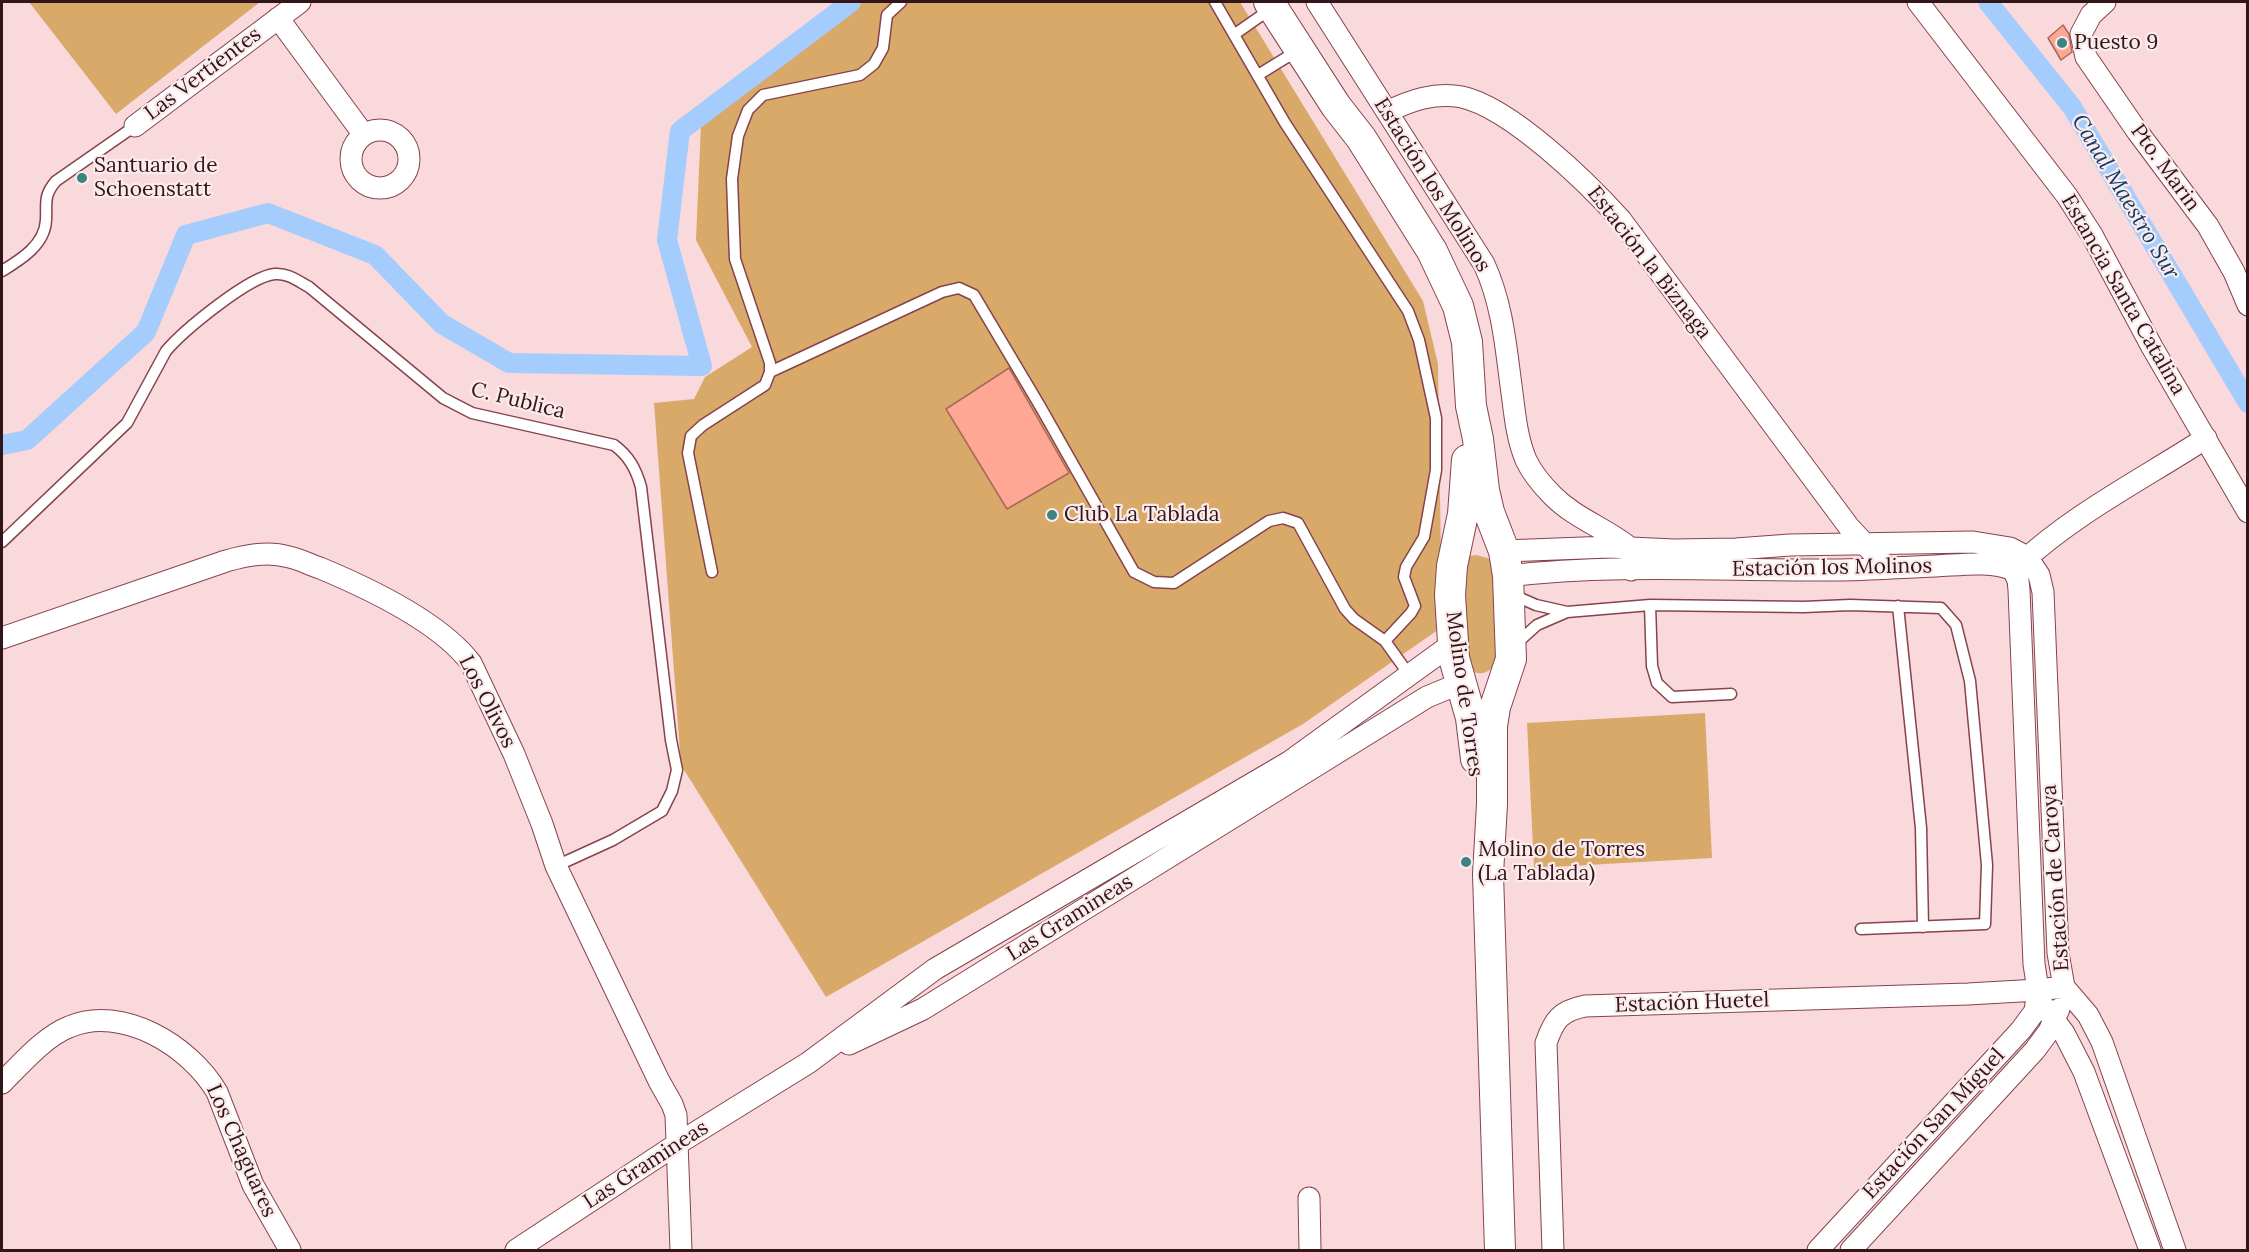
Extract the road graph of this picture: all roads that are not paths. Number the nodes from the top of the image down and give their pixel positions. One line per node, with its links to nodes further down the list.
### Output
1 (300, 2): 8 (street, Las Vertientes)
2 (901, 2): 18 (lane)
3 (1215, 2): 9 (lane)
4 (1317, 2): 12 (street, Estación los Molinos)
5 (1918, 2): 20 (street, Estancia Santa Catalina)
6 (2105, 2): 17 (street, Pto. Marin)
7 (1274, 4): 9 (lane); 10 (main road, Molino de Torres); 15 (main road, Molino de Torres)
8 (278, 18): 13 (street, Las Vertientes); 14 (street)
9 (1235, 34): 11 (lane)
10 (1300, 50): 11 (lane); 15 (main road, Molino de Torres)
11 (1258, 75): 36 (lane)
12 (1387, 112): 22 (street, Estación la Biznaga); 24 (street, Estación los Molinos)
13 (135, 126): 16 (lane)
14 (363, 135)
15 (1361, 138): 19 (main road, Molino de Torres)
16 (2, 271)
17 (2247, 305)
18 (770, 372): 30 (lane); 36 (lane)
19 (1471, 406): 26 (main road, Molino de Torres); 31 (main road, Molino de Torres)
20 (2206, 438): 21 (street, Estancia Santa Catalina); 25 (street)
21 (2247, 512)
22 (1852, 538): 24 (street, Estación los Molinos); 25 (street, Estación los Molinos); 27 (street, Estación la Biznaga); 29 (street)
23 (2, 542): 43 (lane, C. Publica)
24 (1629, 547): 28 (street); 31 (street, Estación los Molinos)
25 (2020, 563): 27 (street, Estación los Molinos); 47 (street, Estación de Caroya); 48 (street, Estación de Caroya)
26 (1452, 566): 31 (main road); 37 (main road, Molino de Torres)
27 (1887, 568): 29 (street, Estación los Molinos)
28 (1631, 570): 29 (street, Estación los Molinos); 31 (street, Estación los Molinos)
29 (1837, 570)
30 (712, 572)
31 (1507, 573): 34 (lane); 38 (main road, Molino de Torres)
32 (1650, 605): 33 (lane); 34 (lane); 41 (lane)
33 (1898, 606): 45 (lane); 45 (lane)
34 (1567, 612): 38 (lane)
35 (2, 638): 43 (street, Los Olivos)
36 (1385, 641): 39 (lane)
37 (1452, 644): 39 (street); 40 (main road, Molino de Torres)
38 (1510, 658): 40 (main road); 44 (main road, Molino de Torres)
39 (1410, 676): 42 (street)
40 (1461, 686): 42 (street); 44 (main road, Molino de Torres)
41 (1731, 694)
42 (1350, 732): 53 (street, Las Gramineas)
43 (556, 866): 53 (street, Los Olivos)
44 (1488, 874): 59 (main road, Molino de Torres)
45 (1923, 927): 46 (lane)
46 (1861, 929)
47 (2064, 987): 48 (street, Estación Huetel); 49 (street, Estación San Miguel); 64 (street, Estación de Caroya)
48 (2038, 990): 49 (street, Estación de Caroya); 60 (street, Estación Huetel); 61 (street, Estación San Miguel)
49 (2055, 1021): 50 (street, Estación de Caroya); 51 (street, Estación San Miguel)
50 (2077, 1058): 51 (street, Estación San Miguel); 63 (street, Estación de Caroya)
51 (2027, 1059): 62 (street, Estación San Miguel)
52 (2, 1083): 55 (street, Los Chaguares)
53 (677, 1144): 56 (street, Las Gramineas); 57 (street, Los Olivos)
54 (1309, 1198): 58 (street)
55 (290, 1251)
56 (516, 1251)
57 (681, 1251)
58 (1310, 1251)
59 (1500, 1251)
60 (1553, 1251)
61 (1818, 1251)
62 (1851, 1251)
63 (2150, 1251)
64 (2175, 1251)

